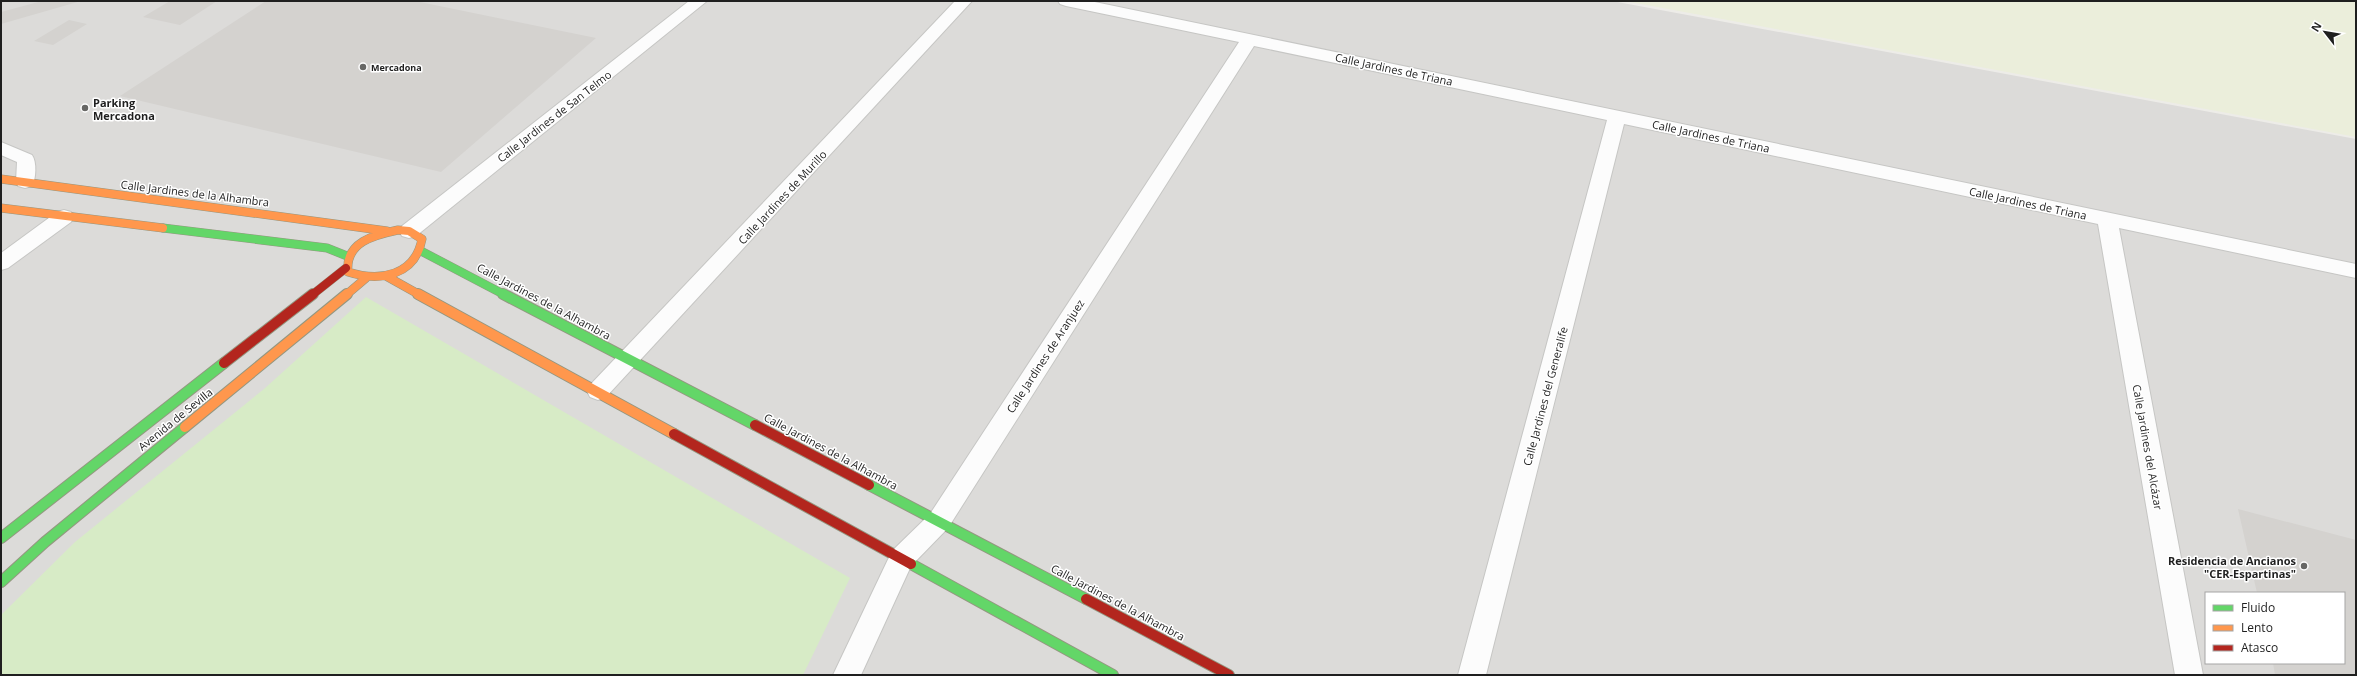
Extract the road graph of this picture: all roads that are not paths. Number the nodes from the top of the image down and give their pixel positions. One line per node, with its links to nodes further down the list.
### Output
1 (699, 1): 13 (street, Calle Jardines de San Telmo)
2 (964, 1): 21 (street, Calle Jardines de Murillo)
3 (1066, 1): 4 (street, Calle Jardines de Triana)
4 (1250, 39): 5 (street, Calle Jardines de Triana); 23 (street, Calle Jardines de Aranjuez)
5 (1617, 116): 11 (street, Calle Jardines de Triana); 30 (street, Calle Jardines del Generalife)
6 (1, 148): 8 (lane)
7 (1, 179): 8 (street, Calle Jardines de la Alhambra)
8 (25, 182): 12 (street, Calle Jardines de la Alhambra)
9 (1, 208): 10 (street)
10 (64, 216): 15 (street); 16 (street)
11 (2107, 220): 18 (street, Calle Jardines de Triana); 31 (street, Calle Jardines del Alcázar)
12 (386, 231): 13 (street); 15 (street)
13 (409, 231): 14 (street)
14 (421, 251): 19 (street); 21 (street, Calle Jardines de la Alhambra)
15 (347, 256): 17 (street)
16 (1, 263)
17 (346, 268): 20 (street); 24 (street, Avenida de Sevilla)
18 (2356, 271)
19 (386, 276): 20 (street); 22 (street)
20 (366, 278): 26 (street, Avenida de Sevilla)
21 (630, 359): 22 (street, Calle Jardines de Murillo); 23 (street, Calle Jardines de la Alhambra)
22 (598, 391): 25 (street)
23 (939, 521): 25 (street, Calle Jardines de Aranjuez); 29 (street, Calle Jardines de la Alhambra)
24 (1, 538)
25 (901, 559): 27 (street, Calle Jardines de Aranjuez); 28 (street)
26 (1, 582)
27 (847, 675)
28 (1113, 675)
29 (1229, 675)
30 (1472, 675)
31 (2189, 675)

